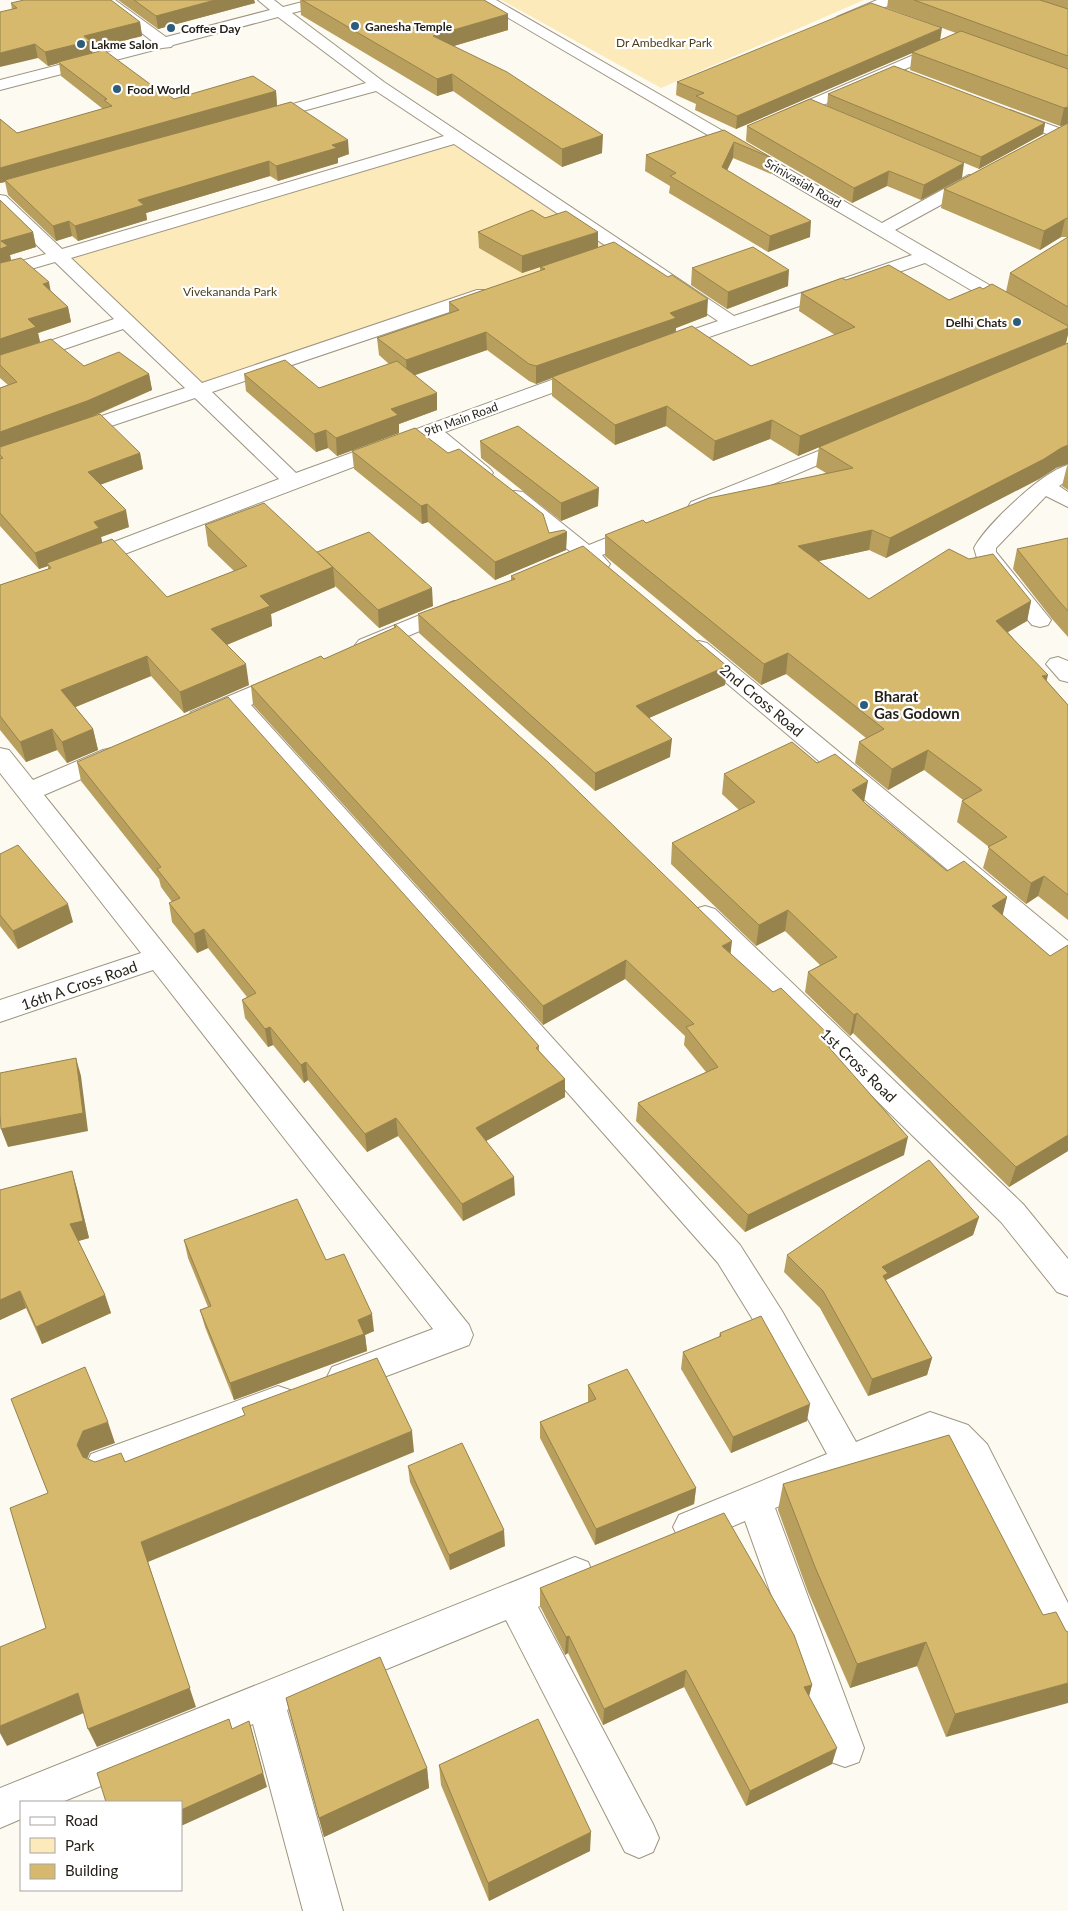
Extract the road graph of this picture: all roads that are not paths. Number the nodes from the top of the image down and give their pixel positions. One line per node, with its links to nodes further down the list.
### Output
1 (106, 0): 9 (street)
2 (265, 0): 6 (street)
3 (327, 0): 6 (street)
4 (485, 0): 15 (street, Srinivasiah Road)
5 (889, 8): 7 (street)
6 (282, 12): 9 (street); 13 (street)
7 (826, 26)
8 (941, 34): 10 (street)
9 (166, 44): 12 (street)
10 (892, 70): 11 (street); 16 (street)
11 (910, 77)
12 (0, 85)
13 (378, 85): 19 (street); 23 (street)
14 (668, 89): 15 (street)
15 (650, 96): 24 (street, Srinivasiah Road)
16 (809, 106): 18 (street); 20 (street)
17 (998, 110): 22 (street)
18 (827, 113)
19 (253, 120)
20 (764, 125)
21 (747, 132): 24 (street)
22 (1064, 132): 25 (street)
23 (456, 138): 29 (street); 31 (street)
24 (729, 140): 28 (street, Srinivasiah Road)
25 (1044, 143)
26 (961, 169): 28 (street)
27 (3, 192): 31 (street)
28 (882, 230): 32 (street, Srinivasiah Road)
29 (621, 249): 30 (street); 38 (street)
30 (602, 255)
31 (58, 256): 33 (street); 37 (street)
32 (927, 256): 36 (street, Srinivasiah Road); 38 (street)
33 (0, 273)
34 (1004, 282): 36 (street)
35 (499, 289): 43 (street)
36 (988, 291): 39 (street, Srinivasiah Road)
37 (127, 322): 41 (street); 43 (street)
38 (730, 322): 40 (street)
39 (1065, 350)
40 (648, 352)
41 (0, 365)
42 (602, 368): 44 (street, 9th Main Road)
43 (197, 389): 46 (street); 48 (street)
44 (429, 430): 48 (street, 9th Main Road); 51 (street)
45 (868, 436): 51 (street)
46 (0, 457)
47 (1068, 470): 49 (street)
48 (293, 481): 52 (street, 9th Main Road)
49 (1044, 486): 50 (street); 56 (street)
50 (1068, 501)
51 (587, 554): 53 (street); 54 (street)
52 (64, 569)
53 (534, 576)
54 (618, 579)
55 (472, 601): 57 (street)
56 (1040, 620)
57 (400, 630): 59 (street); 60 (street)
58 (679, 631): 68 (street, 2nd Cross Road)
59 (422, 650)
60 (348, 653)
61 (305, 672): 62 (street)
62 (235, 702): 63 (street); 72 (street)
63 (181, 726)
64 (127, 749): 66 (street)
65 (0, 757): 66 (street)
66 (28, 792): 69 (street)
67 (686, 896): 71 (street, 1st Cross Road)
68 (1068, 956)
69 (158, 958): 70 (street, 16th A Cross Road); 73 (street)
70 (0, 1011)
71 (1068, 1282)
72 (848, 1460): 74 (street); 78 (street)
73 (103, 1465)
74 (754, 1501): 75 (street); 80 (street)
75 (662, 1539)
76 (607, 1561): 77 (street)
77 (514, 1599): 79 (street); 82 (street)
78 (1068, 1641)
79 (265, 1700): 81 (street); 83 (street)
80 (846, 1748)
81 (0, 1808)
82 (639, 1838)
83 (323, 1911)

